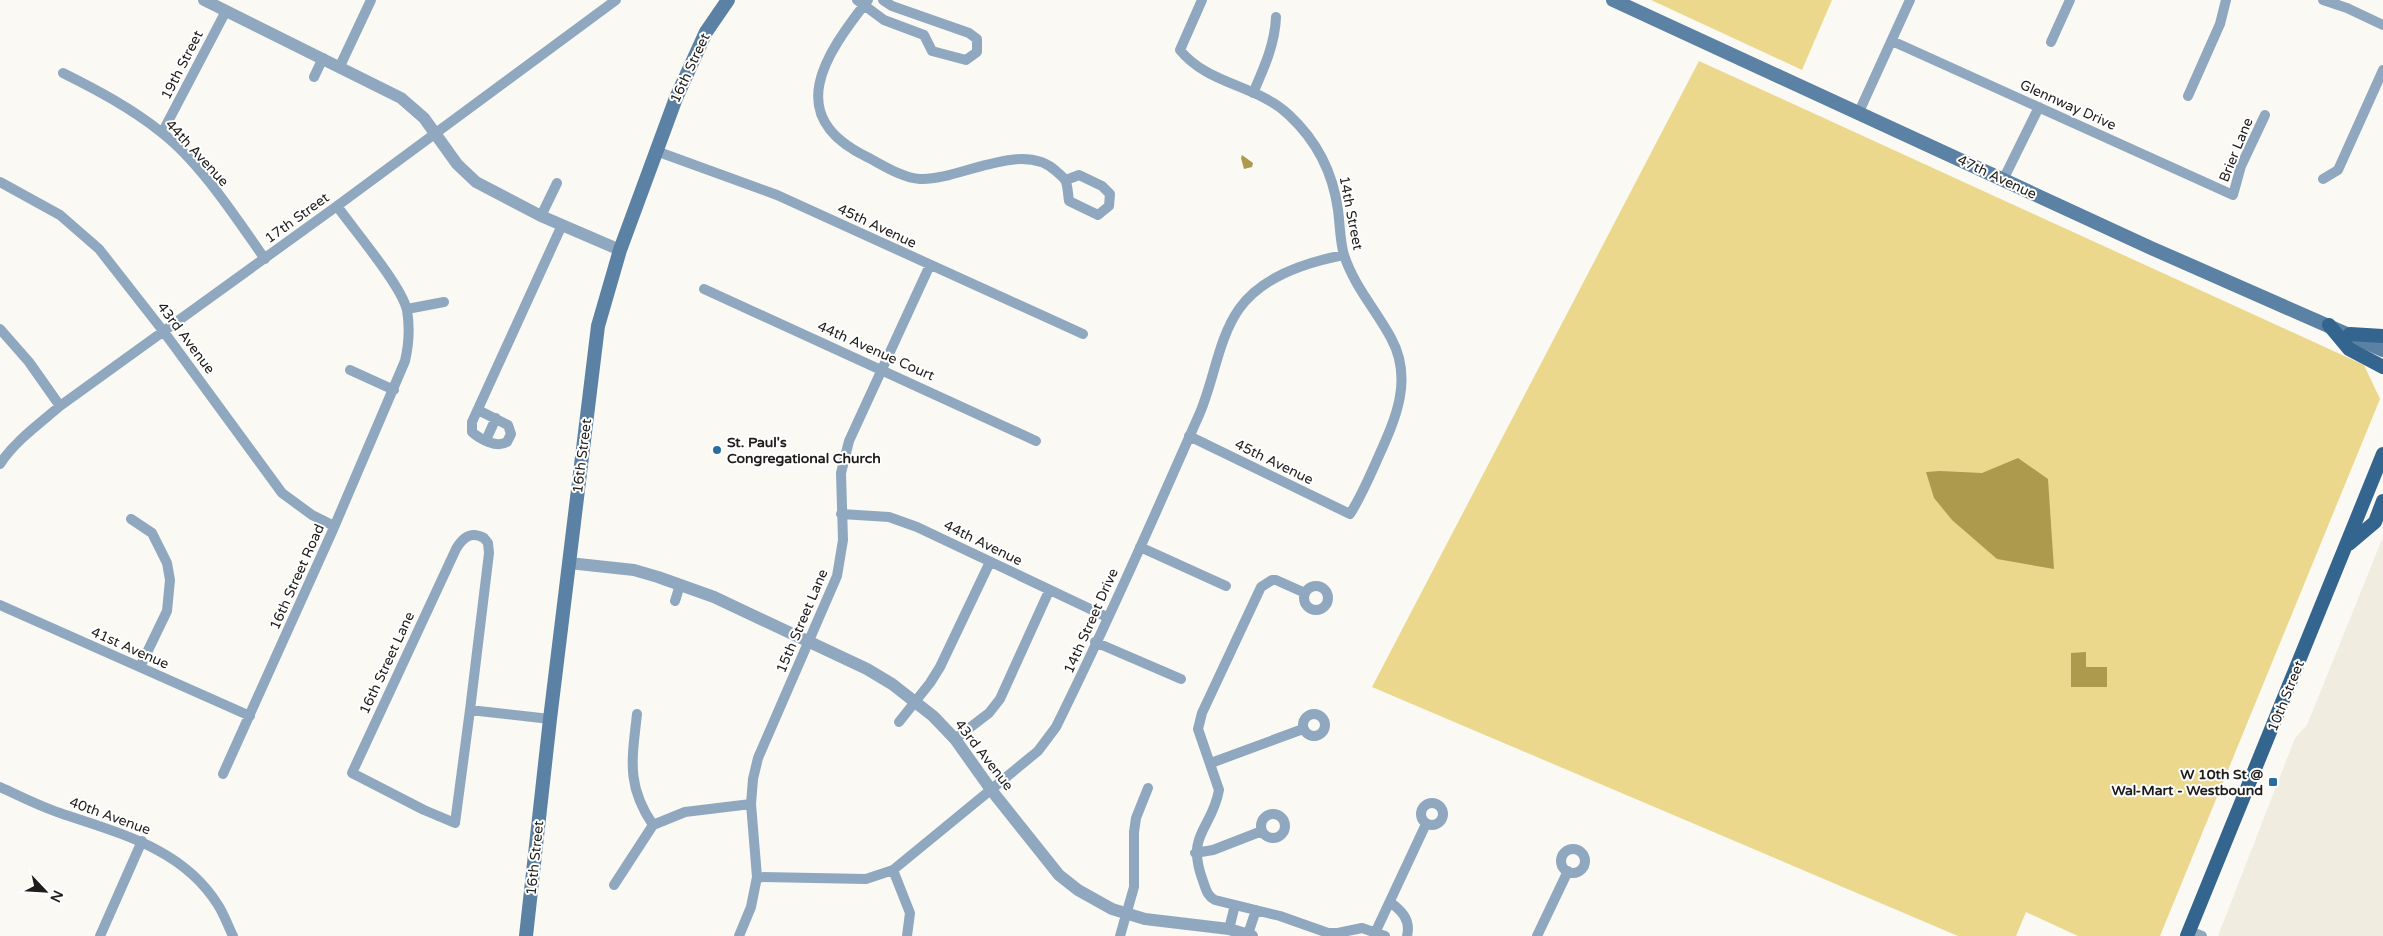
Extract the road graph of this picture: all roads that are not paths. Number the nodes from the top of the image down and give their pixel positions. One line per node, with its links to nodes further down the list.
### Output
1 (204, 0): 13 (street)
2 (371, 0): 21 (street)
3 (616, 0): 31 (street, 17th Street)
4 (728, 0): 32 (main road, 16th Street)
5 (883, 0): 15 (street)
6 (1202, 0): 25 (street, 14th Street)
7 (1613, 0): 28 (main road, 47th Avenue)
8 (1910, 0): 18 (street)
9 (2070, 0): 19 (street)
10 (2226, 0): 26 (street)
11 (2323, 0): 16 (street)
12 (863, 2): 17 (street); 34 (street)
13 (226, 11): 20 (street); 30 (street, 19th Street)
14 (1276, 17): 25 (street)
15 (930, 19): 17 (street); 17 (street)
16 (2383, 25)
17 (924, 35)
18 (1892, 41): 27 (street, Glennway Drive); 28 (street)
19 (2051, 42)
20 (322, 58): 21 (street); 24 (street)
21 (340, 66): 31 (street)
22 (2383, 70): 33 (street)
23 (63, 73): 30 (street, 44th Avenue)
24 (314, 77)
25 (1253, 93): 43 (street, 14th Street)
26 (2188, 96)
27 (2039, 106): 35 (street); 38 (street, Glennway Drive)
28 (1858, 114): 35 (main road, 47th Avenue)
29 (2265, 115): 38 (street, Brier Lane)
30 (162, 133): 44 (street, 44th Avenue)
31 (437, 133): 39 (street, 17th Street); 40 (street)
32 (656, 151): 42 (main road, 16th Street); 45 (street, 45th Avenue)
33 (2323, 179)
34 (1066, 180): 34 (street)
35 (2003, 180): 49 (main road, 47th Avenue)
36 (0, 182): 51 (street, 43rd Avenue)
37 (557, 183): 40 (street)
38 (2232, 195)
39 (338, 206): 44 (street, 17th Street); 48 (street, 16th Street Road)
40 (541, 216): 41 (street)
41 (562, 225): 42 (street); 61 (street)
42 (620, 250): 76 (main road, 16th Street)
43 (1344, 255): 63 (street, 14th Street Drive); 69 (street, 14th Street)
44 (265, 258): 51 (street, 17th Street)
45 (930, 265): 52 (street, 45th Avenue); 58 (street, 15th Street Lane)
46 (704, 289): 58 (street, 44th Avenue Court)
47 (444, 302): 48 (street)
48 (406, 309): 59 (street, 16th Street Road)
49 (2329, 325): 53 (main road, 47th Avenue); 56 (main road)
50 (0, 329): 60 (street)
51 (164, 332): 60 (street, 17th Street); 72 (street, 43rd Avenue)
52 (1083, 334)
53 (2350, 334): 54 (main road); 55 (main road, 47th Avenue)
54 (2383, 336)
55 (2383, 350)
56 (2383, 367)
57 (350, 370): 59 (street)
58 (883, 370): 65 (street, 44th Avenue Court); 70 (street, 15th Street Lane)
59 (394, 390): 72 (street, 16th Street Road)
60 (60, 406): 67 (street, 17th Street)
61 (478, 410): 62 (street); 64 (street)
62 (496, 418): 64 (street); 64 (street)
63 (1190, 436): 69 (street, 45th Avenue); 74 (street, 14th Street Drive)
64 (486, 440)
65 (1036, 441)
66 (2383, 454): 73 (main road, 10th Street)
67 (0, 464)
68 (2383, 501): 73 (main road)
69 (1347, 512)
70 (841, 514): 75 (street, 44th Avenue); 84 (street, 15th Street Lane)
71 (131, 519): 86 (street)
72 (334, 526): 91 (street, 16th Street Road)
73 (2347, 546): 117 (main road, 10th Street)
74 (1140, 547): 78 (street); 83 (street, 14th Street Drive)
75 (990, 562): 79 (street, 44th Avenue); 88 (street)
76 (569, 563): 77 (street, 43rd Avenue); 92 (main road, 16th Street)
77 (680, 585): 81 (street); 84 (street, 43rd Avenue)
78 (1226, 586)
79 (1049, 591): 83 (street, 44th Avenue); 95 (street)
80 (1305, 593): 96 (street)
81 (675, 601)
82 (0, 605): 86 (street, 41st Avenue)
83 (1107, 617): 85 (street, 14th Street Drive)
84 (809, 642): 88 (street, 43rd Avenue); 101 (street, 15th Street Lane)
85 (1095, 642): 87 (street); 100 (street, 14th Street Drive)
86 (140, 667): 91 (street, 41st Avenue)
87 (1181, 679)
88 (916, 700): 93 (street); 95 (street, 43rd Avenue)
89 (470, 710): 89 (street, 16th Street Lane); 92 (street)
90 (637, 714): 103 (street)
91 (250, 716): 97 (street, 16th Street Road)
92 (550, 719): 121 (main road, 16th Street)
93 (899, 722)
94 (1303, 729): 96 (street)
95 (955, 739): 100 (street, 43rd Avenue)
96 (1211, 762): 106 (street)
97 (223, 774)
98 (0, 787): 105 (street, 40th Avenue)
99 (1148, 788): 114 (street)
100 (992, 791): 107 (street, 14th Street Drive); 114 (street, 43rd Avenue)
101 (751, 804): 103 (street); 109 (street, 15th Street Lane)
102 (1426, 824): 111 (street)
103 (653, 825): 110 (street)
104 (1262, 830): 106 (street)
105 (142, 841): 119 (street); 120 (street, 40th Avenue)
106 (1196, 853): 112 (street)
107 (893, 870): 109 (street, 14th Street Drive); 123 (street)
108 (1568, 871): 126 (street)
109 (757, 877): 122 (street, 15th Street Lane)
110 (614, 885)
111 (1390, 902): 116 (street); 125 (street)
112 (1235, 905): 113 (street); 115 (street)
113 (1256, 910): 116 (street); 118 (street)
114 (1127, 914): 115 (street, 43rd Avenue); 124 (street)
115 (1229, 929): 118 (street, 43rd Avenue)
116 (1380, 934)
117 (2193, 934)
118 (1250, 935)
119 (100, 936)
120 (233, 936)
121 (526, 936)
122 (739, 936)
123 (907, 936)
124 (1120, 936)
125 (1407, 936)
126 (1537, 936)

